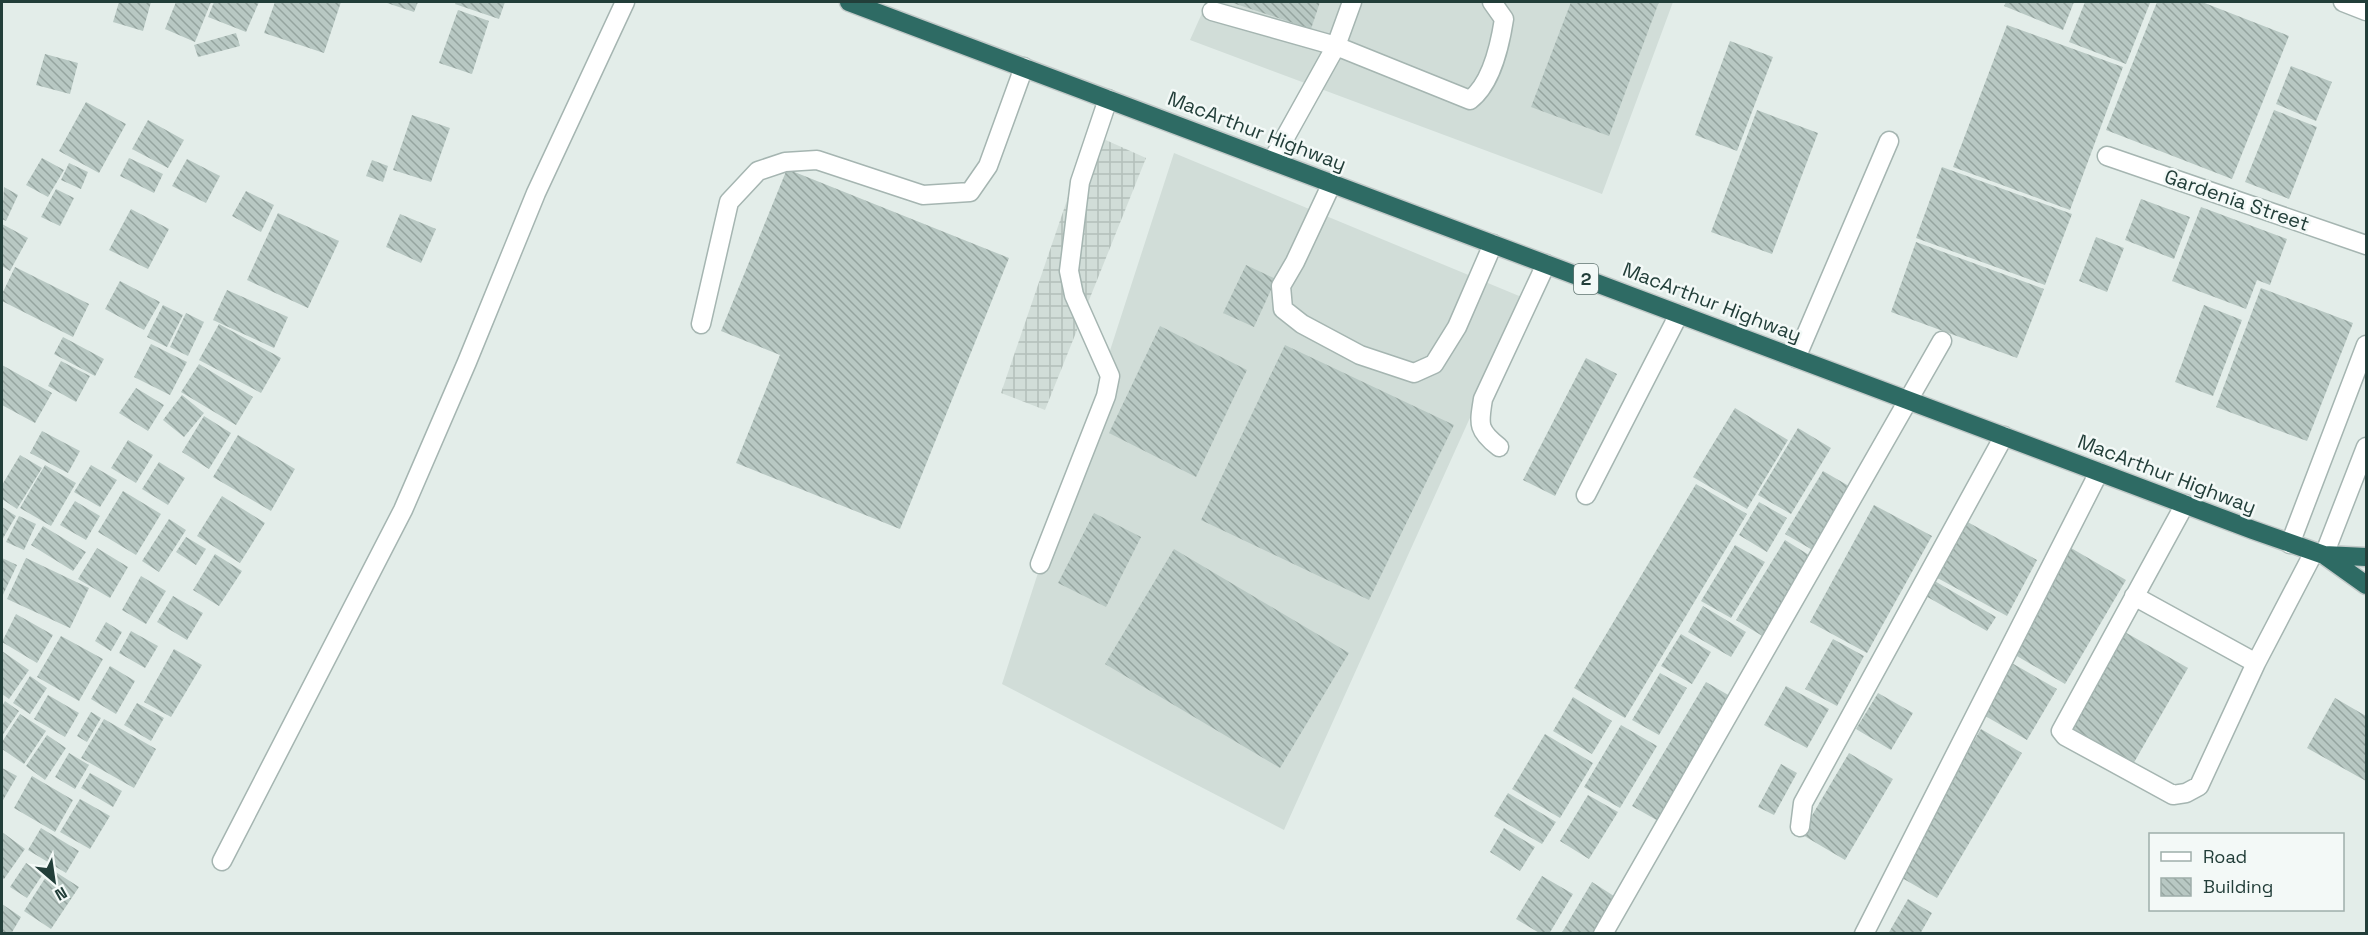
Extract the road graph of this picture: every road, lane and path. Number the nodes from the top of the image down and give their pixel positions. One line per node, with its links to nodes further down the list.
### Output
1 (625, 2): 38 (street)
2 (849, 2): 9 (highway, MacArthur Highway / 2)
3 (1352, 2): 8 (street)
4 (1492, 2): 8 (street)
5 (2343, 2): 7 (street)
6 (1212, 11): 8 (street)
7 (2367, 11)
8 (1336, 46): 13 (street)
9 (1023, 67): 10 (highway, MacArthur Highway / 2); 19 (street)
10 (1108, 99): 13 (highway, MacArthur Highway / 2); 33 (street)
11 (1889, 141): 22 (street)
12 (2107, 156): 16 (street, Gardenia Street)
13 (1272, 161): 14 (highway, MacArthur Highway / 2)
14 (1332, 183): 15 (highway, MacArthur Highway / 2); 15 (street)
15 (1493, 244): 17 (highway, MacArthur Highway / 2)
16 (2367, 244)
17 (1546, 264): 18 (highway, MacArthur Highway / 2); 25 (street)
18 (1679, 314): 22 (highway, MacArthur Highway / 2); 28 (street)
19 (701, 324)
20 (1942, 341): 23 (street)
21 (2367, 345): 30 (street)
22 (1796, 358): 23 (highway, MacArthur Highway / 2)
23 (1909, 401): 24 (highway, MacArthur Highway / 2); 39 (street)
24 (2004, 436): 27 (highway, MacArthur Highway / 2); 37 (street)
25 (1498, 447)
26 (2367, 447): 31 (street)
27 (2099, 472): 29 (highway, MacArthur Highway / 2); 40 (street)
28 (1586, 495)
29 (2185, 504): 30 (highway, MacArthur Highway / 2); 35 (street)
30 (2290, 544): 31 (highway, MacArthur Highway / 2)
31 (2319, 553): 32 (highway, MacArthur Highway / 2); 34 (highway, MacArthur Highway / 2); 36 (street)
32 (2367, 557)
33 (1041, 564)
34 (2367, 585)
35 (2134, 596): 36 (street); 36 (street)
36 (2256, 663)
37 (1800, 827)
38 (222, 861)
39 (1603, 933)
40 (1863, 933)

